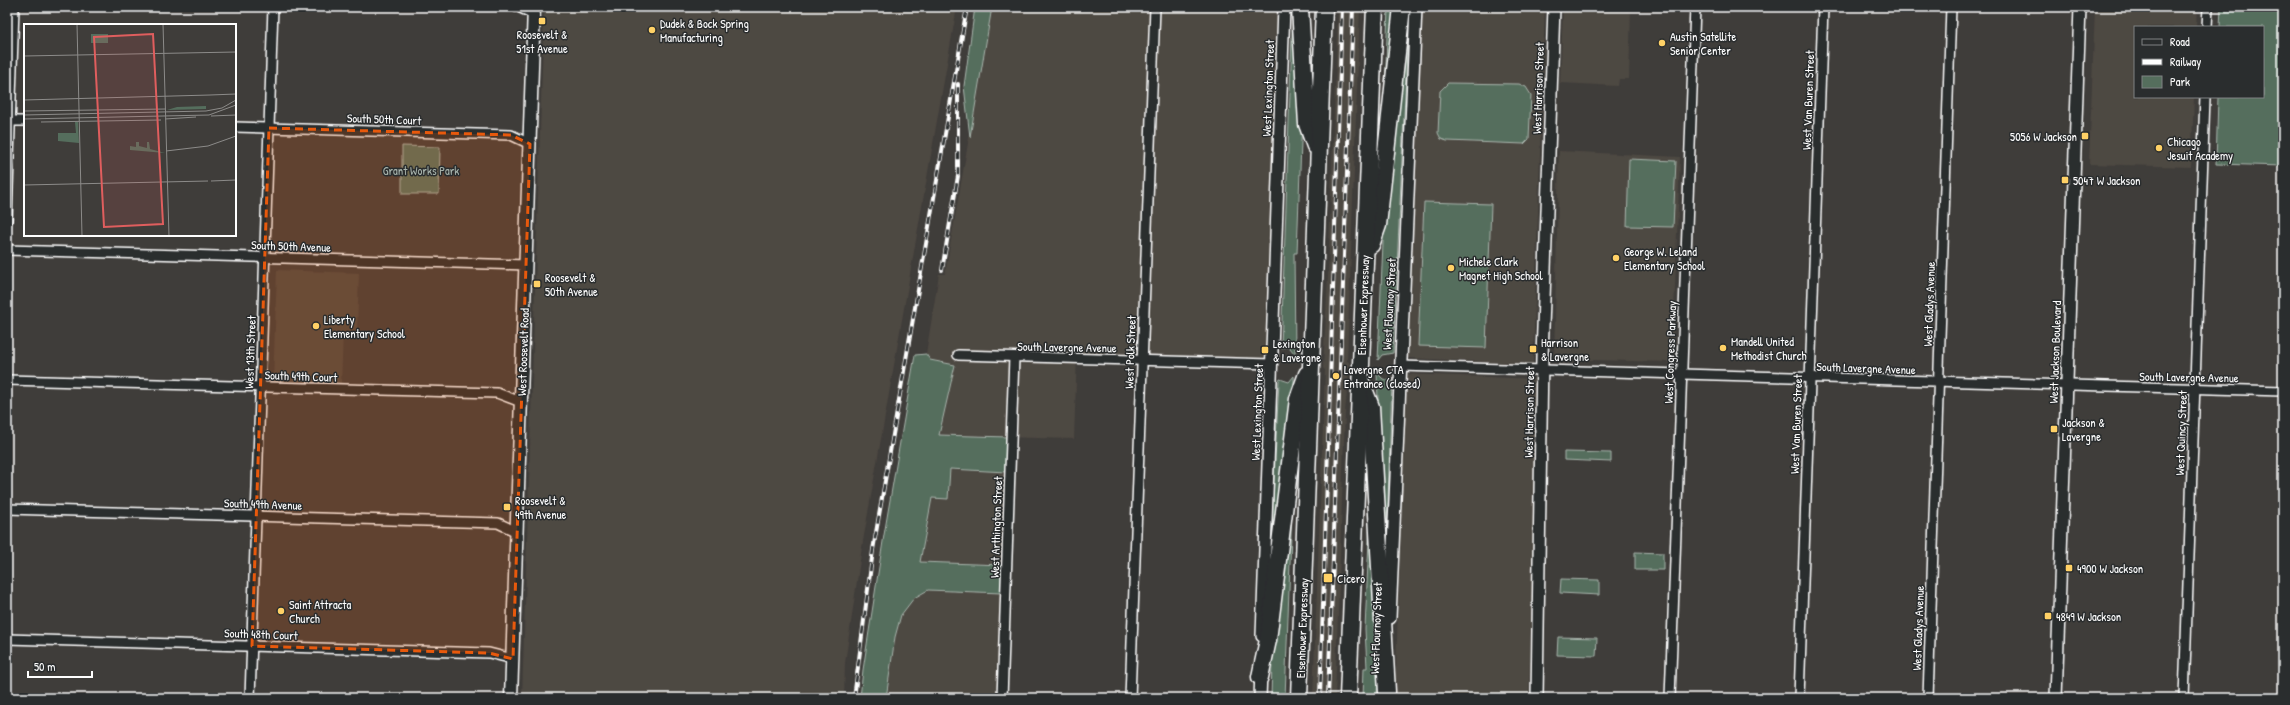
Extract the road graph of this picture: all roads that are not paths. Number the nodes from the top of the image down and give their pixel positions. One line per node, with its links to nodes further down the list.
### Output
1 (14, 7): 20 (street)
2 (273, 7): 23 (street, West 13th Street)
3 (518, 7): 17 (street)
4 (1155, 7): 34 (street, West Polk Street)
5 (1284, 7): 35 (street, West Lexington Street)
6 (1300, 7): 25 (highway)
7 (1324, 7): 25 (highway, Eisenhower Expressway)
8 (1375, 7): 29 (highway, Eisenhower Expressway)
9 (1402, 7): 29 (highway)
10 (1416, 7): 36 (street, West Flournoy Street)
11 (1554, 7): 37 (street, West Harrison Street)
12 (1695, 7): 38 (street, West Congress Parkway)
13 (1823, 7): 40 (street, West Van Buren Street)
14 (1951, 7): 42 (street, West Gladys Avenue)
15 (2080, 7): 43 (street, West Jackson Boulevard)
16 (2208, 7): 18 (street)
17 (534, 10): 24 (main road, West Roosevelt Road)
18 (2207, 26)
19 (2204, 98): 45 (street, West Quincy Street)
20 (9, 121): 21 (street); 26 (street)
21 (24, 121)
22 (236, 127): 23 (street, South 50th Court)
23 (269, 128): 24 (street, South 50th Court); 28 (street, West 13th Street)
24 (530, 144): 30 (main road, West Roosevelt Road)
25 (1318, 156): 33 (highway, Eisenhower Expressway)
26 (7, 220)
27 (7, 250): 28 (street, South 50th Avenue)
28 (265, 258): 30 (street, South 50th Avenue); 44 (street, West 13th Street)
29 (1365, 264): 39 (highway, Eisenhower Expressway)
30 (526, 265): 47 (main road, West Roosevelt Road)
31 (958, 355): 32 (street, South Lavergne Avenue)
32 (1014, 357): 34 (street, South Lavergne Avenue); 58 (street, West Arthington Street)
33 (1312, 359): 54 (highway); 61 (highway, Eisenhower Expressway)
34 (1142, 360): 35 (street, South Lavergne Avenue); 59 (street, West Polk Street)
35 (1272, 364): 54 (street, West Lexington Street)
36 (1400, 366): 37 (street, South Lavergne Avenue); 55 (street, West Flournoy Street)
37 (1543, 371): 38 (street, South Lavergne Avenue); 63 (street, West Harrison Street)
38 (1682, 375): 40 (street, South Lavergne Avenue); 64 (street, West Congress Parkway)
39 (1360, 379): 55 (highway); 62 (highway, Eisenhower Expressway)
40 (1810, 379): 42 (street, South Lavergne Avenue); 65 (street, West Van Buren Street)
41 (7, 380): 44 (street, South 49th Court)
42 (1938, 382): 43 (street, South Lavergne Avenue); 66 (street, West Gladys Avenue)
43 (2066, 386): 45 (street, South Lavergne Avenue); 67 (street, West Jackson Boulevard)
44 (260, 387): 47 (street, South 49th Court); 49 (street, West 13th Street)
45 (2194, 389): 46 (street, South Lavergne Avenue); 68 (street, West Quincy Street)
46 (2283, 391)
47 (521, 402): 50 (main road, West Roosevelt Road)
48 (7, 509): 49 (street, South 49th Avenue)
49 (256, 516): 50 (street, South 49th Avenue); 52 (street, West 13th Street)
50 (517, 532): 53 (main road, West Roosevelt Road)
51 (7, 640): 52 (street, South 48th Court)
52 (252, 646): 53 (street, South 48th Court); 56 (street, West 13th Street)
53 (513, 659): 57 (main road, West Roosevelt Road)
54 (1260, 678): 60 (street, West Lexington Street)
55 (1387, 695)
56 (250, 698)
57 (511, 698)
58 (1002, 698)
59 (1130, 698)
60 (1260, 698)
61 (1299, 698)
62 (1348, 698)
63 (1537, 698)
64 (1670, 698)
65 (1799, 698)
66 (1928, 698)
67 (2056, 698)
68 (2184, 698)

